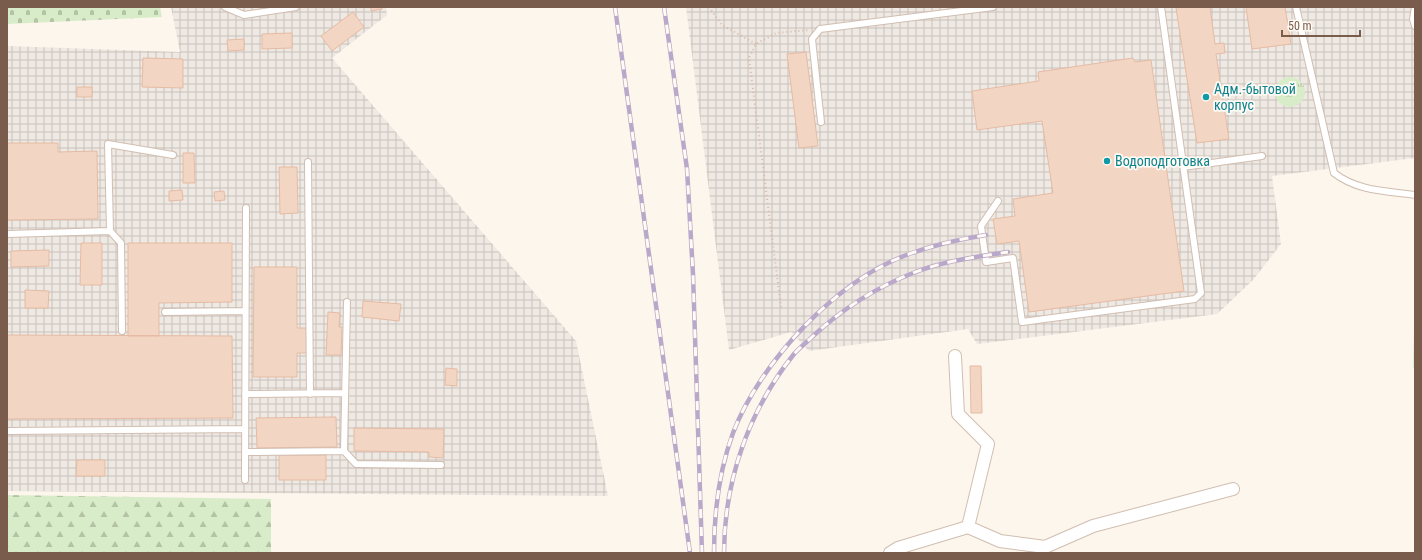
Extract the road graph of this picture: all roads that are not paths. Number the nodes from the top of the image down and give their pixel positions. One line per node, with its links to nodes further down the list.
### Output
1 (225, 7): 2 (lane)
2 (296, 7)
3 (993, 7): 8 (lane)
4 (1161, 7): 12 (lane)
5 (1296, 7): 13 (lane)
6 (1415, 7): 7 (lane)
7 (1415, 26)
8 (821, 122)
9 (173, 155): 16 (lane)
10 (1262, 156): 12 (lane)
11 (308, 162): 24 (lane)
12 (1183, 167): 14 (lane)
13 (1415, 195)
14 (998, 201)
15 (246, 208): 19 (lane)
16 (110, 231): 17 (lane); 21 (lane)
17 (7, 234)
18 (347, 302): 25 (lane)
19 (245, 311): 20 (lane); 23 (lane)
20 (165, 312)
21 (122, 331)
22 (955, 356): 33 (street)
23 (245, 394): 24 (lane); 26 (lane)
24 (310, 394): 25 (lane)
25 (345, 394): 28 (lane)
26 (245, 429): 27 (lane); 29 (lane)
27 (7, 432)
28 (344, 451): 29 (lane); 30 (lane)
29 (245, 452): 31 (lane)
30 (441, 465)
31 (245, 480)
32 (1233, 489): 33 (street)
33 (968, 527): 34 (street)
34 (890, 553)

